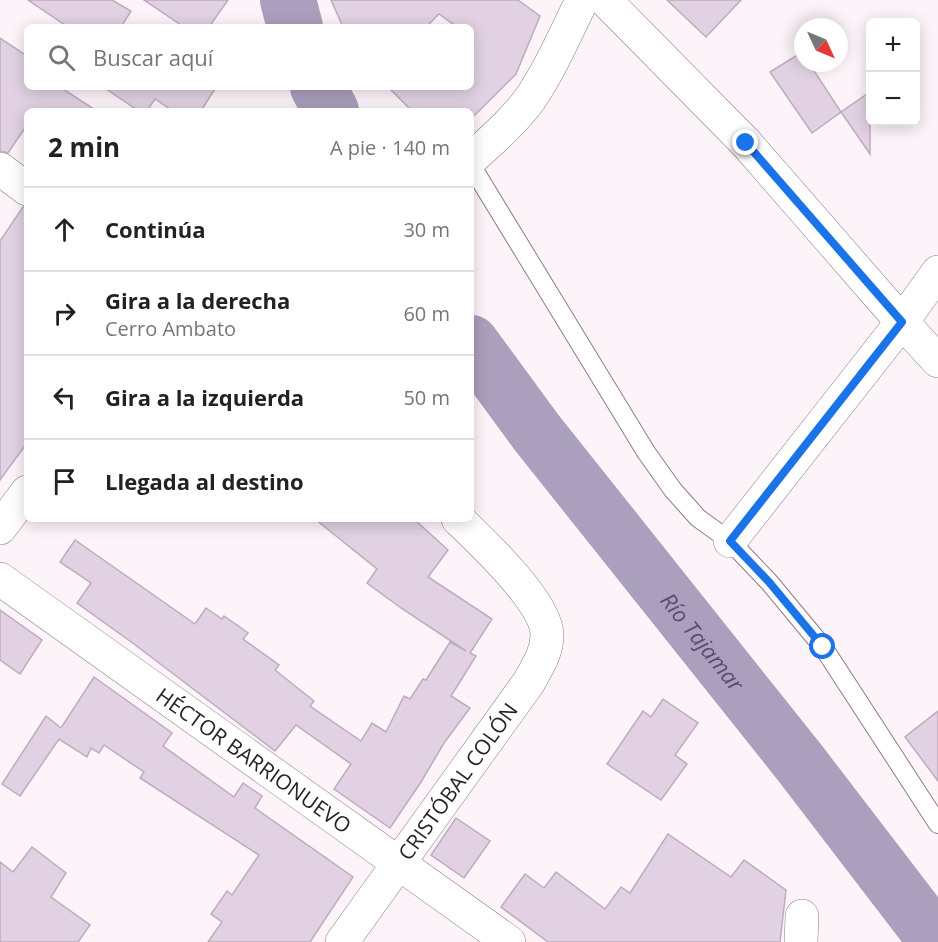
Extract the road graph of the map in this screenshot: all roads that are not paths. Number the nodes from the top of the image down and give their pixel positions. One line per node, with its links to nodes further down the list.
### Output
1 (582, 0): 3 (street)
2 (605, 0): 8 (street)
3 (474, 156)
4 (0, 169): 6 (street)
5 (474, 170): 13 (lane)
6 (24, 187)
7 (938, 272): 8 (street)
8 (902, 322): 9 (street); 13 (street)
9 (938, 361)
10 (24, 496): 12 (street)
11 (461, 522): 16 (street, CRISTÓBAL COLÓN)
12 (0, 528)
13 (730, 541): 15 (lane)
14 (0, 579): 16 (street, HÉCTOR BARRIONUEVO)
15 (938, 824)
16 (398, 864): 17 (street, CRISTÓBAL COLÓN); 18 (street, HÉCTOR BARRIONUEVO)
17 (342, 942)
18 (509, 942)

